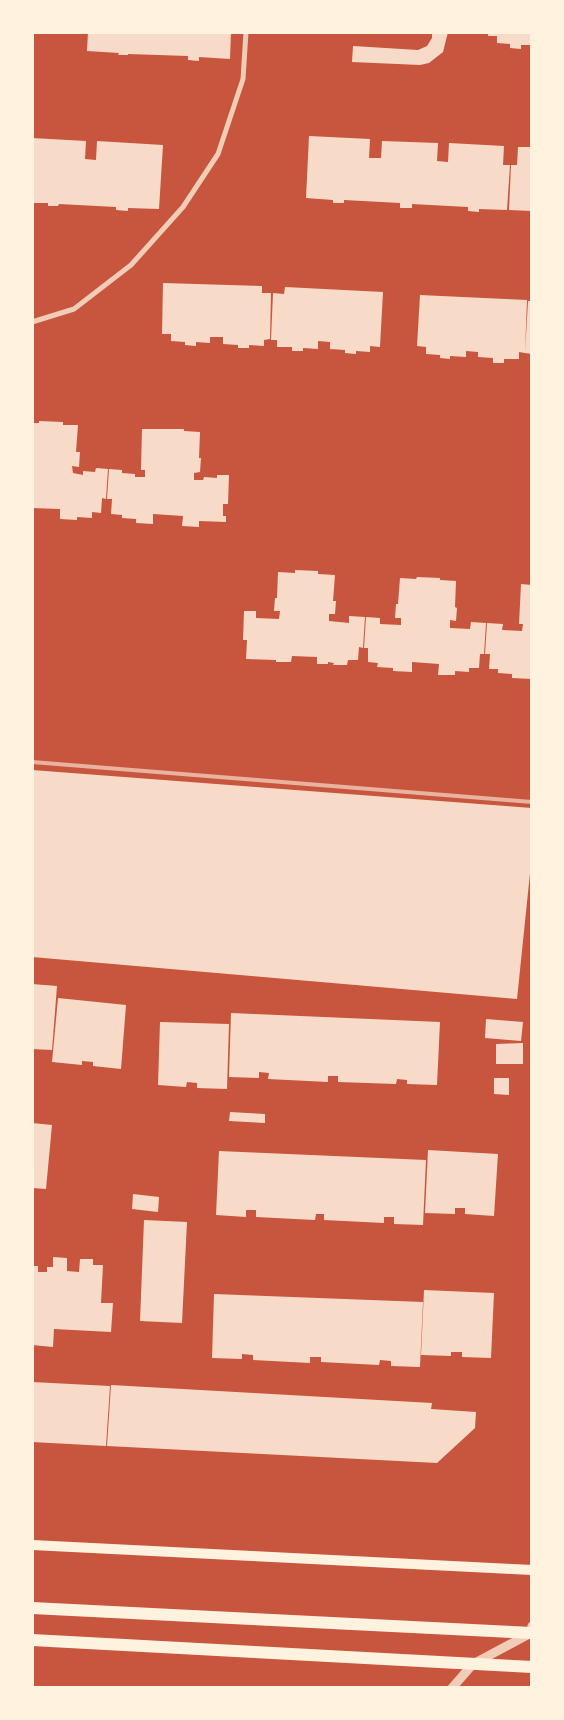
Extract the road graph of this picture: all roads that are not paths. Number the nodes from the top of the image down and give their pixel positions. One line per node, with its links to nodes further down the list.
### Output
1 (246, 32): 2 (street)
2 (32, 322)
3 (32, 1545): 4 (main road)
4 (532, 1570)
5 (32, 1608): 7 (main road)
6 (532, 1626): 7 (street)
7 (531, 1633): 9 (street)
8 (32, 1640): 9 (main road)
9 (473, 1664): 10 (main road); 11 (street)
10 (532, 1667)
11 (452, 1688)

